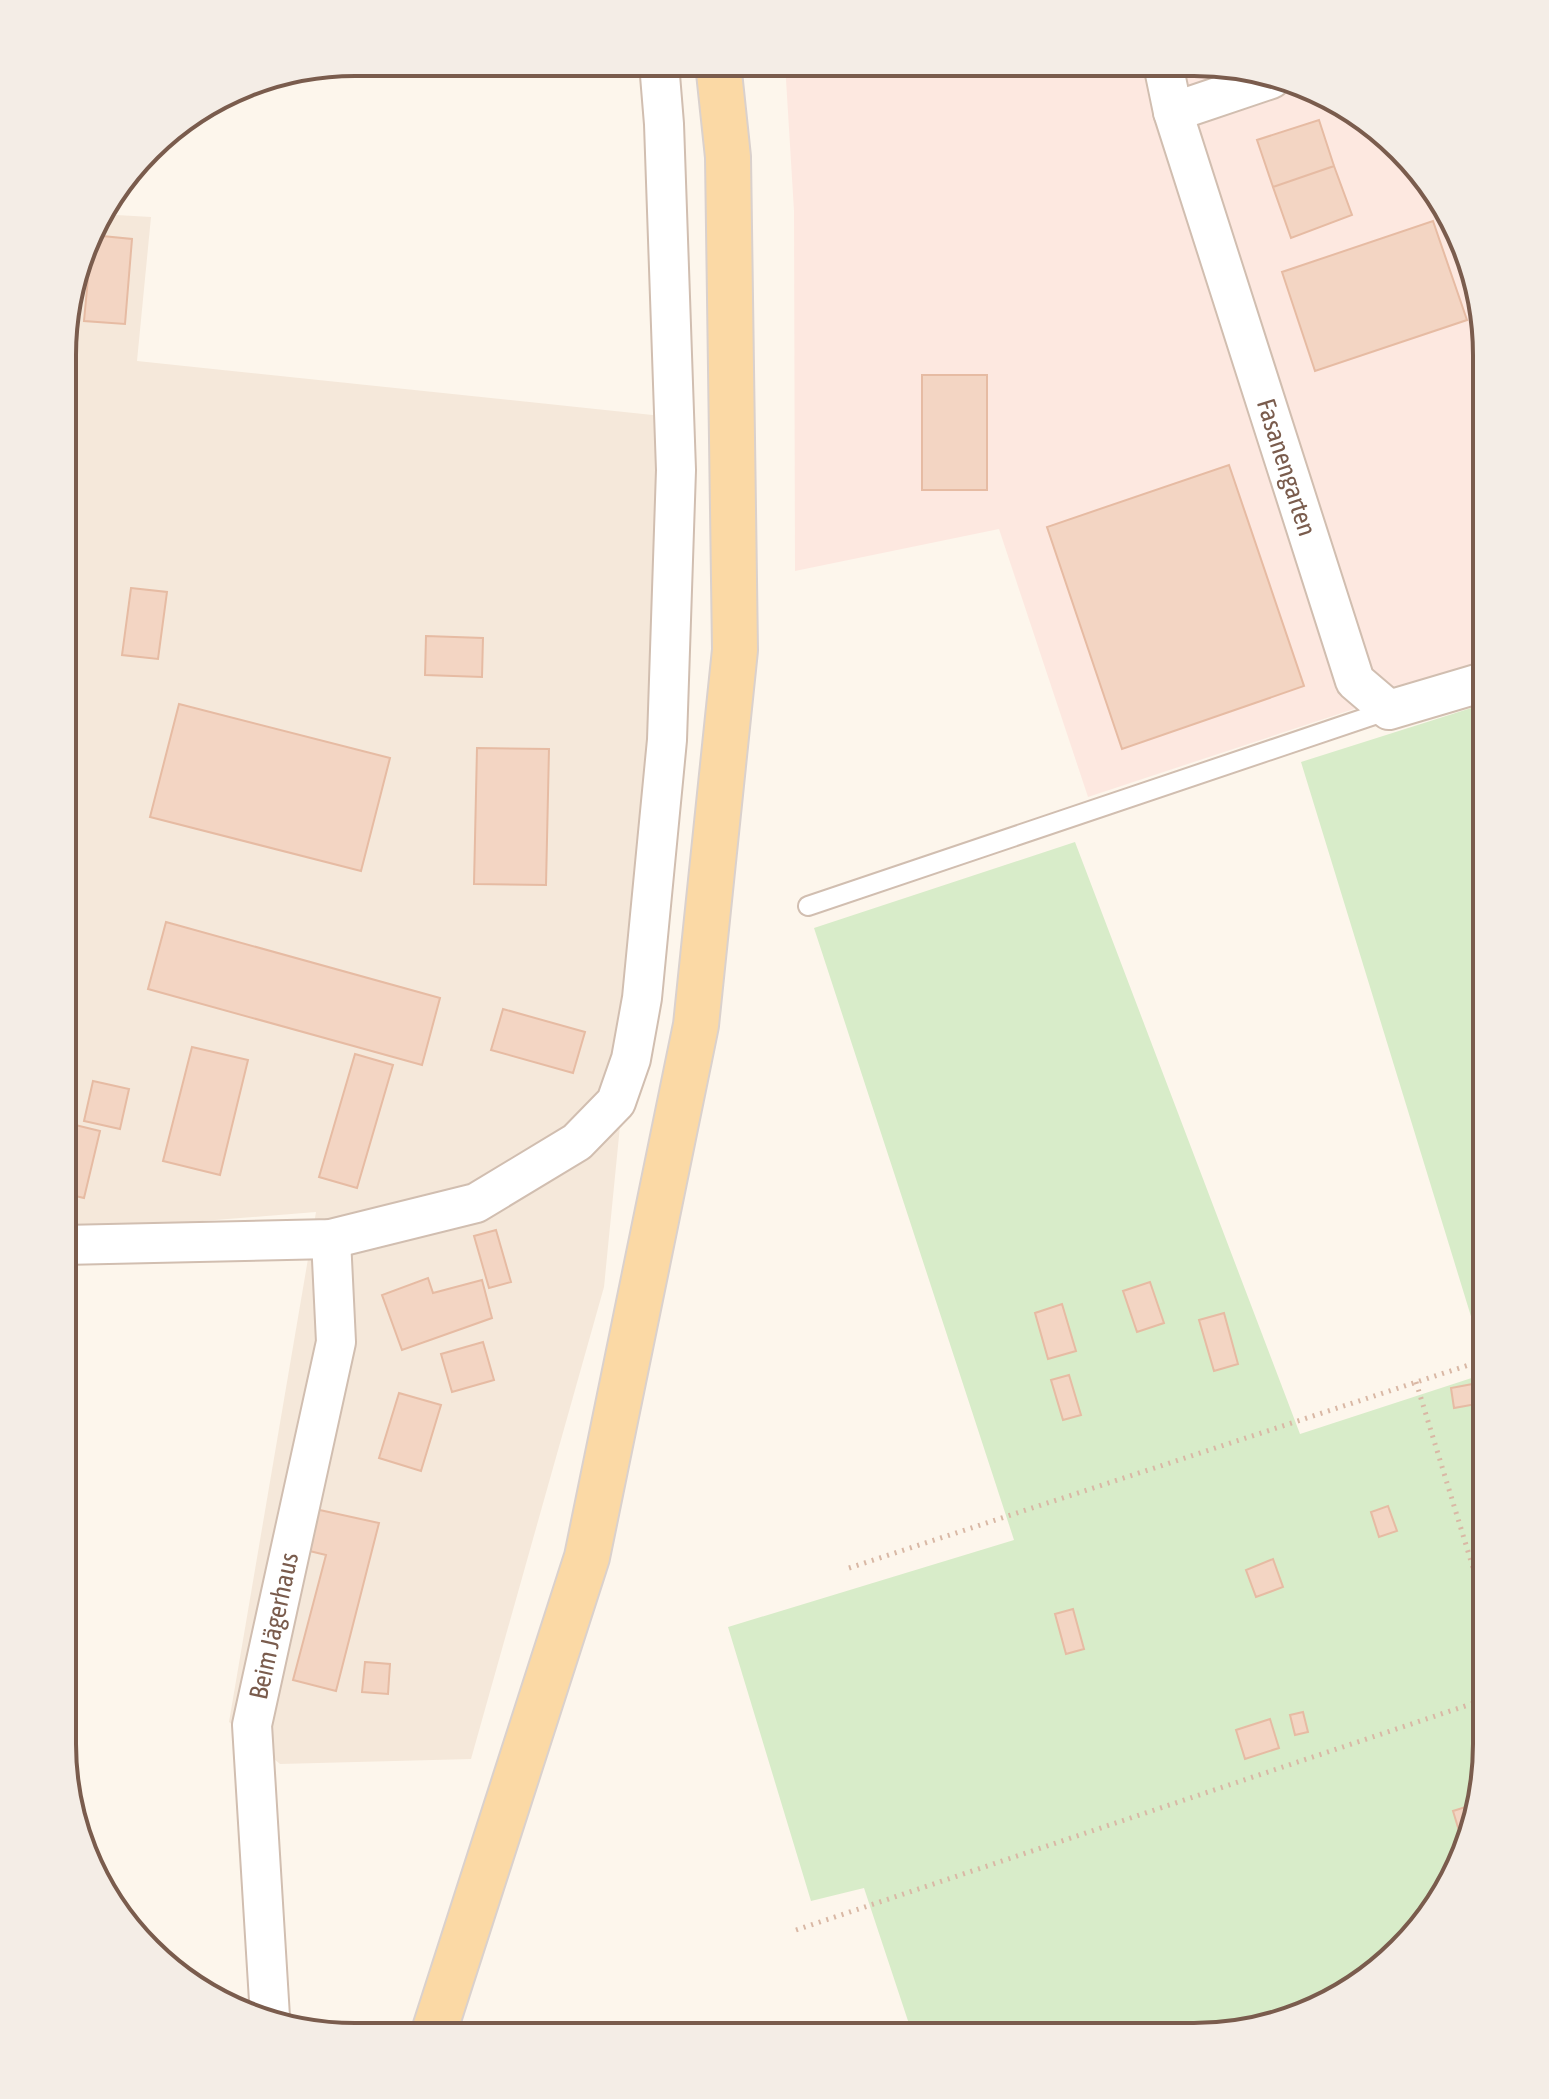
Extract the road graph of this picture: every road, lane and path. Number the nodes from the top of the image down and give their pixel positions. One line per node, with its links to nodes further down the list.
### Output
1 (660, 76): 9 (street)
2 (719, 76): 18 (main road)
3 (1166, 76): 5 (street, Fasanengarten)
4 (1256, 84): 5 (street)
5 (1173, 112): 7 (street, Fasanengarten)
6 (1473, 685): 7 (street)
7 (1389, 710): 8 (lane)
8 (808, 906)
9 (331, 1239): 10 (street); 17 (street, Beim Jägerhaus)
10 (76, 1245)
11 (1472, 1364): 12 (path)
12 (1416, 1382): 13 (path); 14 (path)
13 (1472, 1565)
14 (849, 1568)
15 (1472, 1704): 16 (path)
16 (796, 1930)
17 (270, 2009)
18 (437, 2023)

